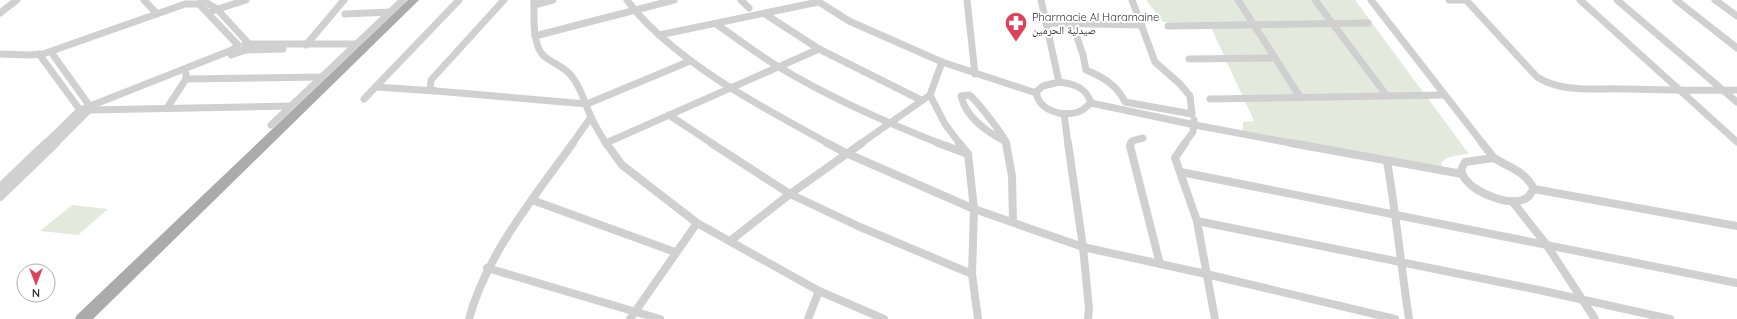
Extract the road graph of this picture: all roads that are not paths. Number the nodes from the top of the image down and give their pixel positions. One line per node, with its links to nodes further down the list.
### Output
1 (17, 0): 34 (street)
2 (144, 0): 35 (street)
3 (246, 0): 30 (street)
4 (344, 0): 50 (street)
5 (403, 0): 33 (street)
6 (414, 0): 135 (main road)
7 (459, 0): 69 (street)
8 (504, 0): 73 (street)
9 (553, 0): 28 (street)
10 (627, 0): 31 (street)
11 (674, 0): 31 (street)
12 (741, 0): 29 (street)
13 (967, 0): 65 (street)
14 (1041, 0): 41 (street)
15 (1132, 0): 44 (street)
16 (1238, 0): 45 (street)
17 (1314, 0): 42 (street)
18 (1371, 0): 77 (street)
19 (1449, 0): 20 (street)
20 (1466, 0): 74 (street)
21 (1580, 0): 74 (street)
22 (1618, 0): 71 (street)
23 (1676, 0): 53 (street)
24 (1715, 0): 38 (street)
25 (187, 1): 26 (street); 35 (street)
26 (199, 1): 30 (street); 32 (street)
27 (817, 1): 37 (street); 63 (street)
28 (534, 2): 48 (street)
29 (749, 8)
30 (217, 9): 32 (street); 52 (street)
31 (634, 10): 47 (street); 48 (street)
32 (207, 12): 51 (street)
33 (390, 12): 36 (street); 49 (street)
34 (0, 13)
35 (155, 13): 56 (street); 56 (street)
36 (345, 14)
37 (765, 14): 40 (street); 57 (street)
38 (1737, 16)
39 (1368, 23): 42 (street)
40 (716, 24): 47 (street); 64 (street)
41 (1046, 24): 43 (street); 68 (street)
42 (1332, 24): 45 (street); 78 (street)
43 (1073, 25): 44 (street); 87 (street)
44 (1142, 25): 92 (street)
45 (1254, 25): 46 (street); 60 (street)
46 (1168, 26)
47 (659, 35): 62 (street)
48 (535, 36): 85 (street)
49 (357, 44): 50 (street); 55 (street)
50 (305, 46): 52 (street); 55 (street)
51 (234, 47): 52 (street); 88 (street)
52 (248, 47): 66 (street)
53 (1737, 48)
54 (0, 49): 56 (street)
55 (351, 49): 67 (street)
56 (50, 50): 59 (street); 88 (street)
57 (819, 50): 64 (street); 82 (street)
58 (0, 54): 59 (street)
59 (39, 54): 90 (street)
60 (1275, 58): 61 (street); 79 (street)
61 (1189, 59)
62 (690, 61): 70 (street); 85 (street)
63 (942, 62): 65 (street); 76 (street)
64 (779, 67): 70 (street); 95 (street)
65 (975, 74): 75 (street)
66 (186, 76): 67 (street); 88 (street); 89 (street)
67 (321, 77): 86 (street)
68 (1059, 82): 75 (street); 84 (street)
69 (376, 87): 73 (street); 80 (street)
70 (730, 89): 93 (street); 102 (street)
71 (1723, 90): 72 (street); 74 (street); 83 (street)
72 (1737, 90)
73 (436, 91): 85 (street)
74 (1682, 91): 99 (street)
75 (1036, 93): 91 (street)
76 (930, 95): 82 (street); 103 (street)
77 (1444, 95): 78 (street); 104 (street)
78 (1387, 96): 79 (street)
79 (1300, 97): 81 (street)
80 (364, 99)
81 (1210, 99)
82 (921, 100): 95 (street)
83 (1737, 102)
84 (1091, 103): 87 (street); 91 (street)
85 (587, 104): 94 (street)
86 (290, 106): 89 (street); 96 (street)
87 (1125, 106): 92 (street); 97 (street)
88 (89, 107): 89 (street); 90 (street); 111 (street)
89 (167, 108)
90 (80, 110): 108 (street)
91 (1064, 114): 122 (street)
92 (1192, 114): 97 (street)
93 (669, 116): 100 (street); 110 (street)
94 (591, 117): 100 (street); 112 (street)
95 (888, 124): 102 (street); 103 (street)
96 (271, 125)
97 (1195, 125): 105 (street); 106 (street)
98 (1143, 138): 125 (street)
99 (1737, 142)
100 (606, 143): 117 (street)
101 (1007, 143): 101 (street); 118 (street)
102 (846, 153): 110 (street); 114 (street)
103 (968, 154): 114 (street)
104 (1494, 158): 107 (street); 109 (street)
105 (1387, 161): 107 (street); 115 (street)
106 (1181, 172): 115 (street); 116 (street)
107 (1462, 174): 113 (street)
108 (0, 187)
109 (1534, 189): 113 (street); 119 (street)
110 (790, 194): 120 (street); 127 (street)
111 (0, 197)
112 (532, 200): 123 (street); 126 (street)
113 (1512, 201): 121 (street)
114 (974, 209): 118 (street); 127 (street)
115 (1396, 216): 121 (street); 124 (street)
116 (1197, 221): 124 (street); 128 (street)
117 (697, 222): 120 (street); 123 (street)
118 (1013, 222): 122 (street)
119 (1737, 226)
120 (730, 241): 130 (street)
121 (1546, 244): 129 (street); 132 (street)
122 (1083, 247): 125 (street); 133 (street)
123 (675, 252): 134 (street)
124 (1400, 262): 132 (street); 145 (street)
125 (1160, 264): 128 (street)
126 (487, 268): 134 (street); 136 (street)
127 (972, 274): 140 (street)
128 (1206, 274): 143 (street); 144 (street)
129 (1735, 283): 131 (street)
130 (819, 291): 138 (street); 139 (street)
131 (1737, 292)
132 (1582, 300): 146 (street); 147 (street)
133 (1089, 309): 141 (street); 142 (street)
134 (633, 316): 137 (street)
135 (83, 319)
136 (469, 319)
137 (660, 319)
138 (808, 319)
139 (884, 319)
140 (978, 319)
141 (1088, 319)
142 (1094, 319)
143 (1215, 319)
144 (1395, 319)
145 (1409, 319)
146 (1595, 319)
147 (1670, 319)

